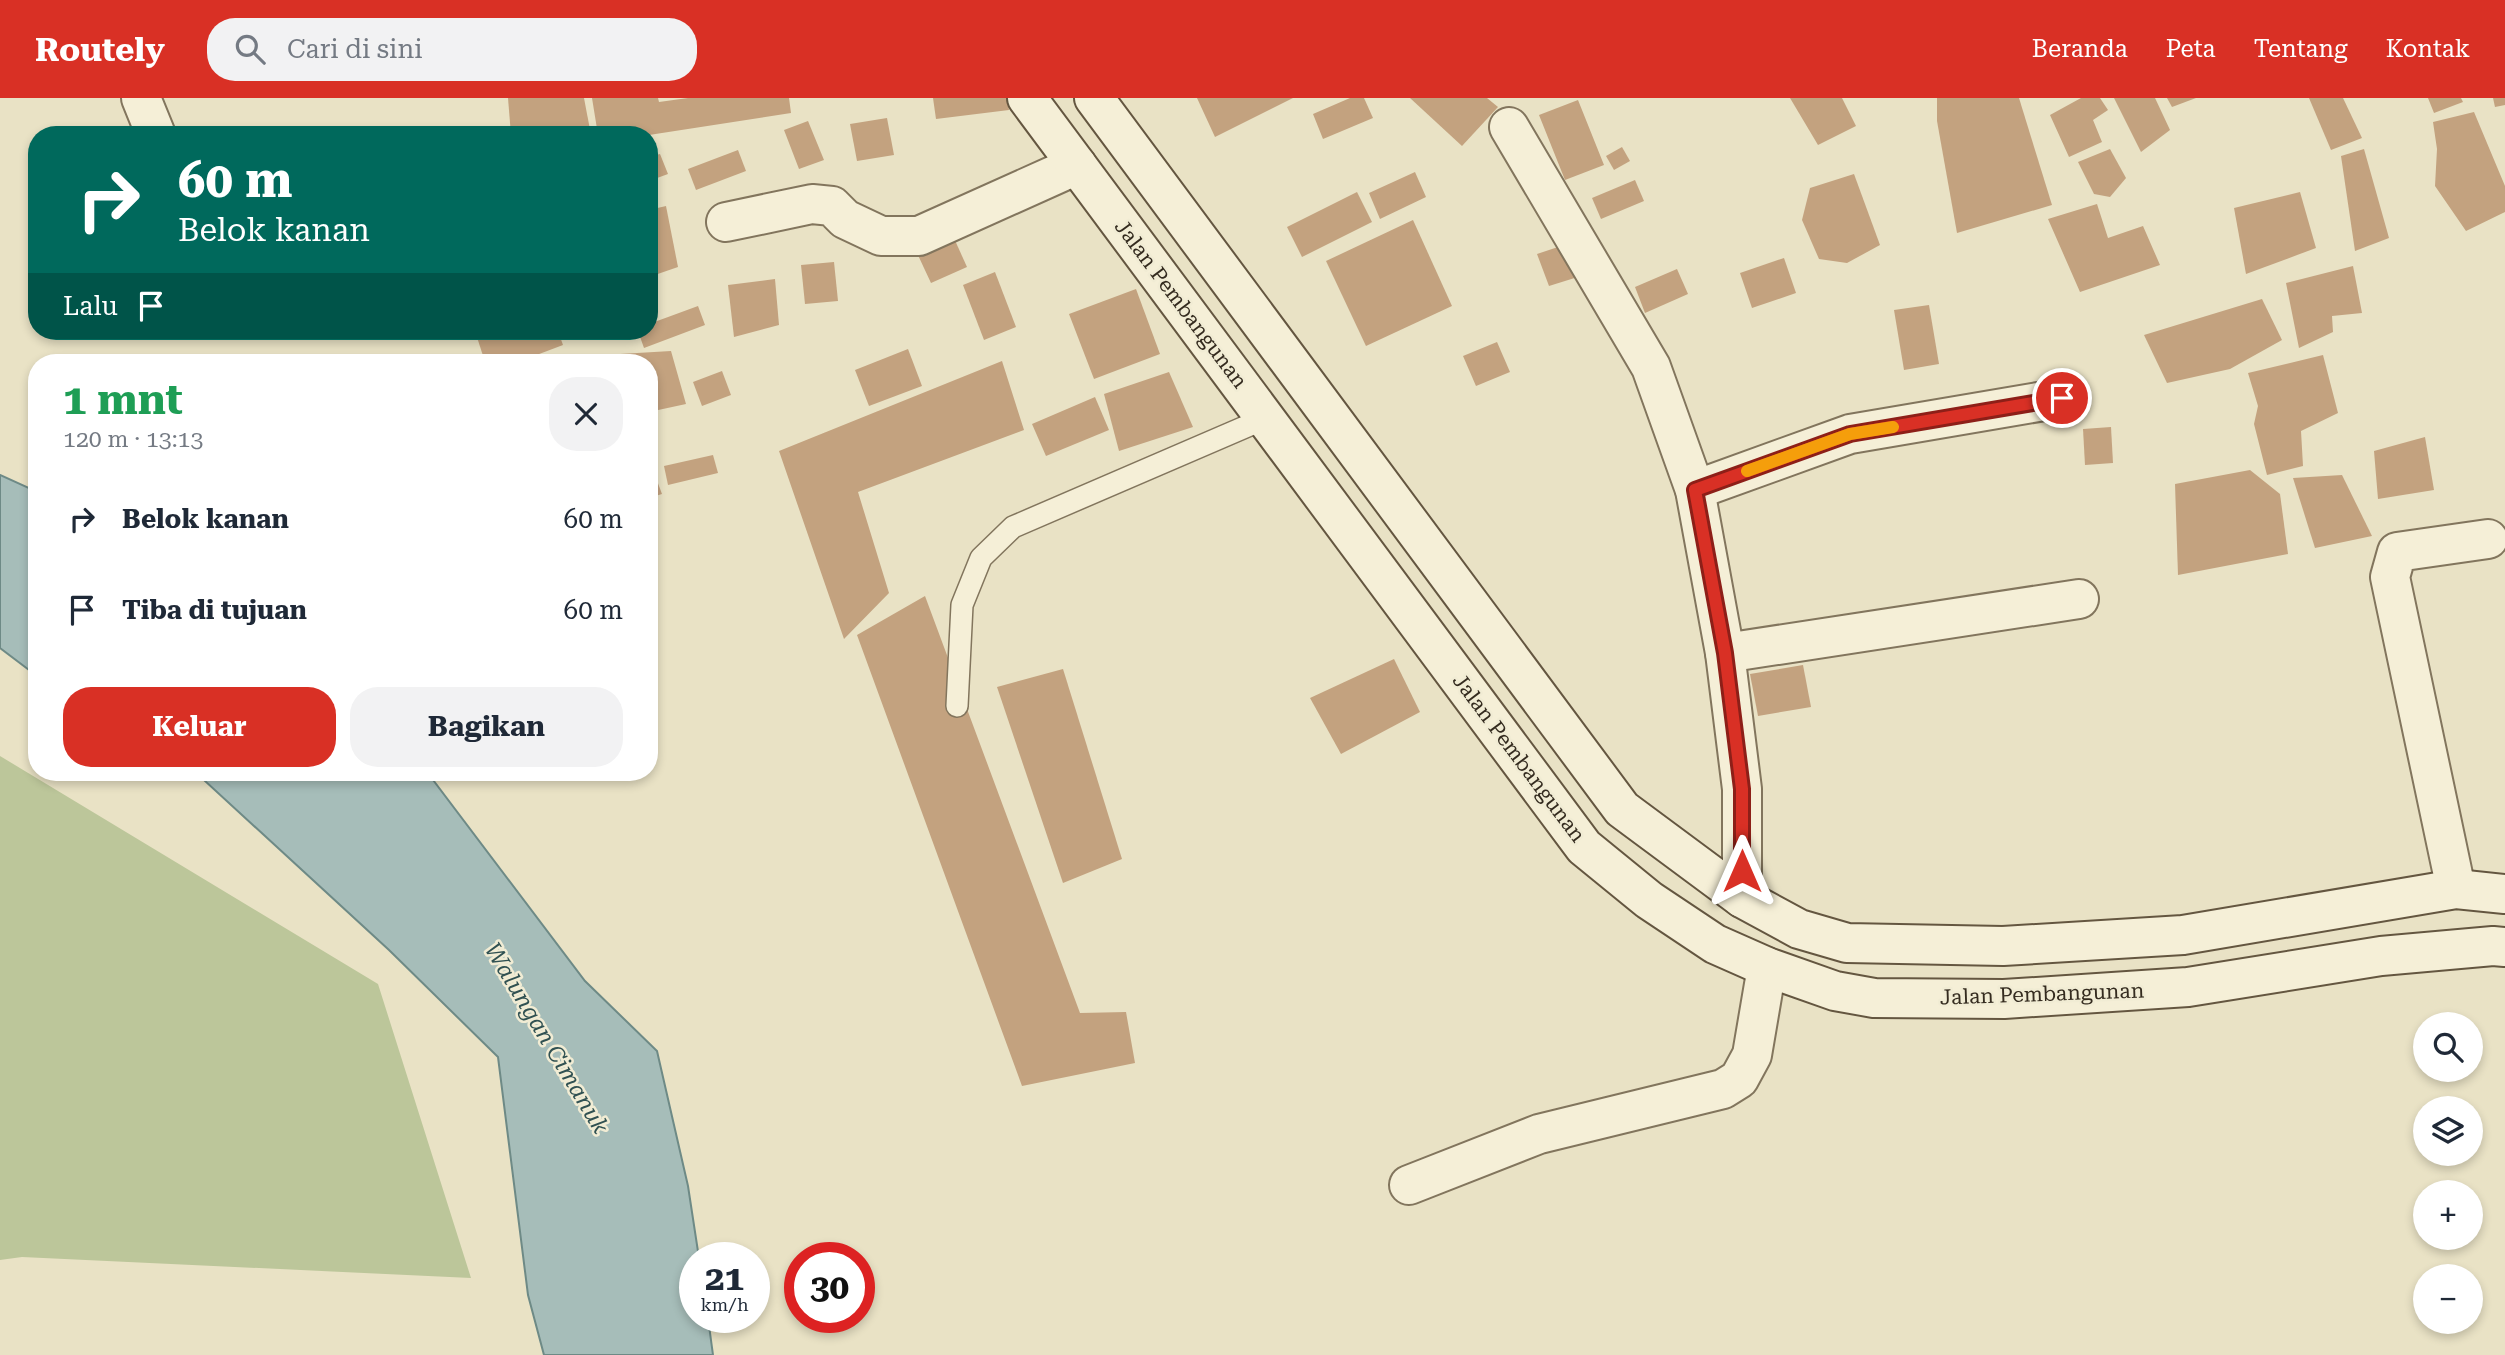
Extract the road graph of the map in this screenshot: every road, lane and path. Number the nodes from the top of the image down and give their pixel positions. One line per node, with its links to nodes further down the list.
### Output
1 (141, 98): 4 (main road)
2 (1027, 98): 6 (main road, Jalan Pembangunan)
3 (1094, 98): 8 (main road)
4 (152, 126)
5 (1509, 127): 12 (main road)
6 (1077, 165): 7 (main road); 9 (main road, Jalan Pembangunan)
7 (726, 222)
8 (1189, 226): 9 (main road); 19 (main road)
9 (1147, 258): 11 (main road, Jalan Pembangunan)
10 (2062, 398): 12 (main road)
11 (1266, 418): 16 (lane); 21 (main road, Jalan Pembangunan)
12 (1695, 490): 15 (main road)
13 (2488, 539): 17 (main road)
14 (2079, 599): 15 (main road)
15 (1725, 653): 19 (main road)
16 (957, 706)
17 (2456, 889): 18 (main road); 19 (main road)
18 (2505, 894)
19 (1742, 898)
20 (2505, 947): 21 (main road, Jalan Pembangunan)
21 (1767, 967): 22 (main road)
22 (1409, 1185)

